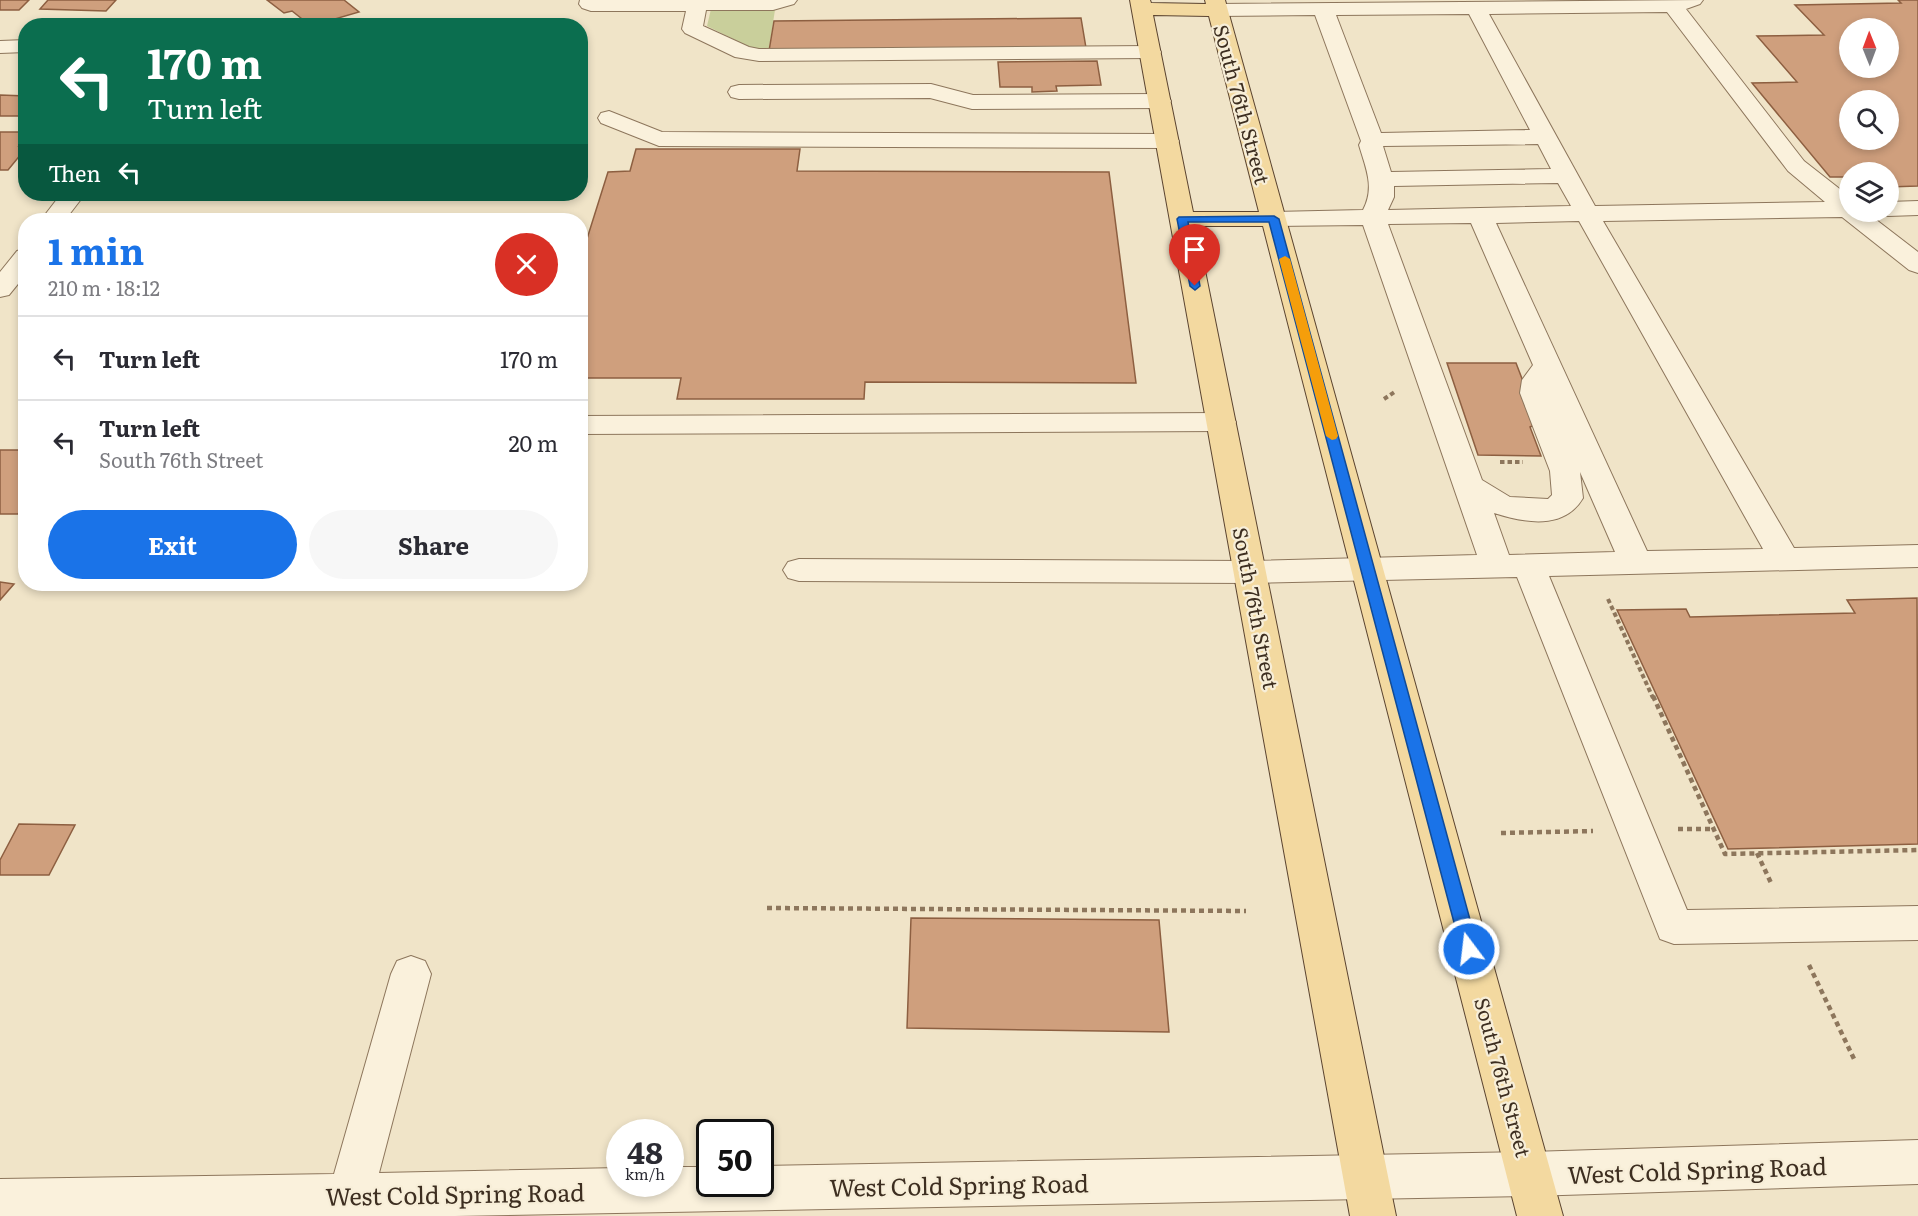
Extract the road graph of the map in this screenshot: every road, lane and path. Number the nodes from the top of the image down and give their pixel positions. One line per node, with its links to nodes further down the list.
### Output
1 (590, 0): 5 (street)
2 (787, 0): 5 (street)
3 (1683, 3): 7 (street); 21 (street)
4 (1141, 4): 6 (main road); 11 (main road, South 76th Street)
5 (697, 5): 11 (street)
6 (1216, 5): 8 (street); 30 (main road, South 76th Street)
7 (1476, 8): 8 (street); 15 (street)
8 (1323, 9): 17 (street)
9 (18, 46): 10 (street)
10 (0, 47)
11 (1150, 52): 13 (main road, South 76th Street)
12 (739, 92): 13 (street)
13 (1160, 100): 16 (main road, South 76th Street)
14 (609, 118): 16 (street)
15 (1545, 136): 17 (street); 18 (street)
16 (1167, 141): 29 (main road, South 76th Street)
17 (1373, 141): 19 (street)
18 (1567, 176): 19 (street); 26 (street)
19 (1380, 179): 28 (street)
20 (68, 201): 25 (street)
21 (1839, 202)
22 (1899, 208): 23 (street)
23 (1918, 208)
24 (1839, 210): 26 (street)
25 (59, 213)
26 (1587, 213): 27 (street); 40 (street)
27 (1480, 215): 28 (street); 35 (street)
28 (1373, 217): 30 (street); 38 (street)
29 (1182, 219): 30 (main road); 36 (main road, South 76th Street)
30 (1274, 219): 44 (main road, South 76th Street)
31 (1864, 222): 32 (street)
32 (1918, 265)
33 (18, 266): 34 (street)
34 (0, 289)
35 (1547, 366): 38 (street); 41 (street)
36 (1221, 422): 37 (street); 46 (main road, South 76th Street)
37 (588, 425)
38 (1468, 485): 43 (street)
39 (1918, 556): 40 (street)
40 (1785, 560): 41 (street)
41 (1636, 563): 42 (street)
42 (1591, 564): 43 (street); 47 (path)
43 (1513, 566): 44 (street); 50 (street)
44 (1368, 569): 46 (street); 53 (main road, South 76th Street)
45 (799, 570): 46 (street)
46 (1250, 572): 55 (main road, South 76th Street)
47 (1918, 850)
48 (767, 908): 49 (path)
49 (1246, 911)
50 (1918, 923)
51 (411, 974): 54 (street)
52 (1918, 1162): 53 (street, West Cold Spring Road)
53 (1530, 1174): 55 (street, West Cold Spring Road); 57 (main road, South 76th Street)
54 (351, 1195): 55 (street, West Cold Spring Road); 56 (street, West Cold Spring Road)
55 (1369, 1196)
56 (0, 1202)
57 (1540, 1216)

